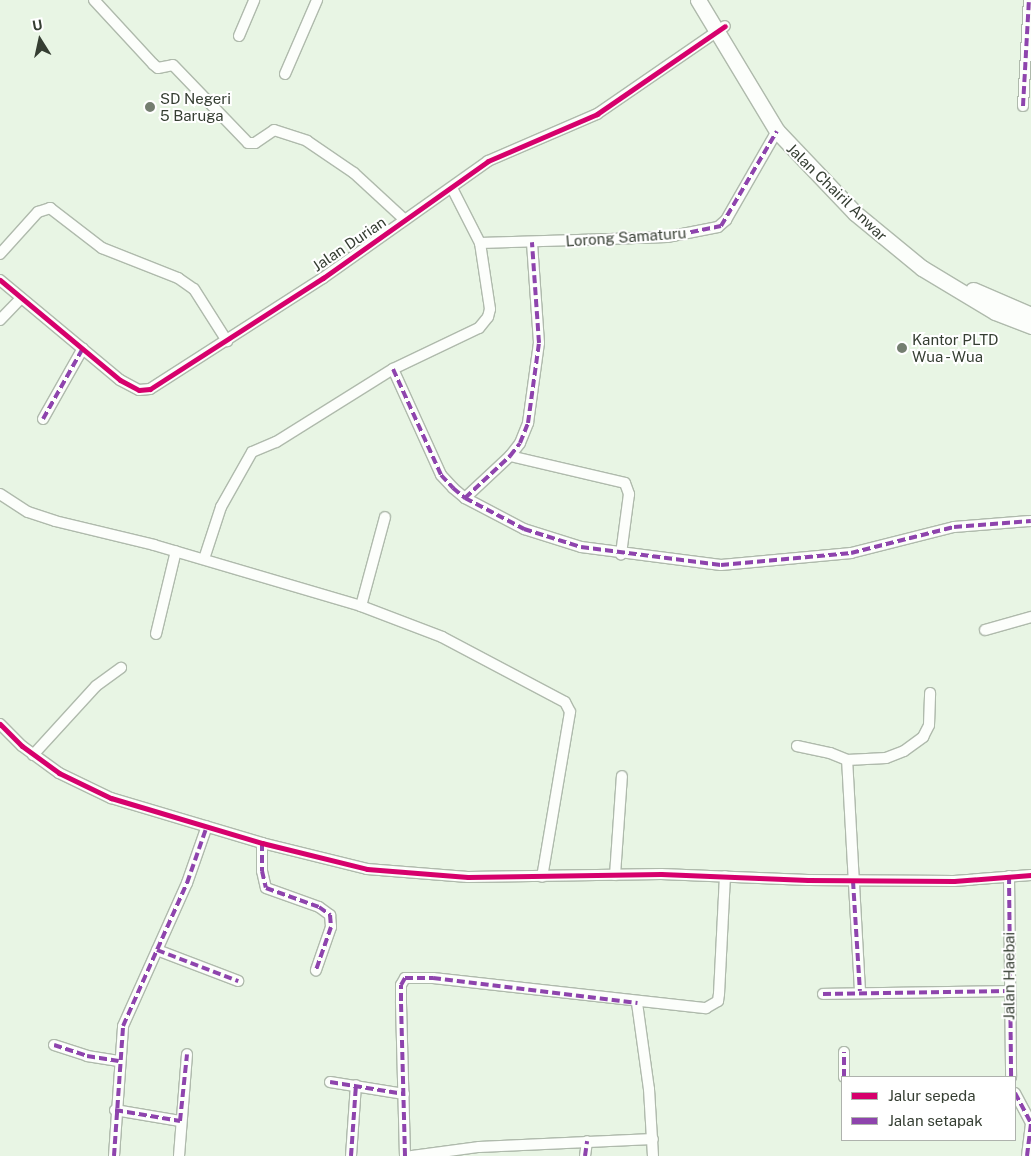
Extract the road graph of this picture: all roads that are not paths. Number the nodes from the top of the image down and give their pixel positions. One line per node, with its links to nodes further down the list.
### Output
1 (94, 0): 13 (street)
2 (254, 0): 8 (street)
3 (317, 0): 9 (street)
4 (698, 0): 7 (main road, Jalan Chairil Anwar)
5 (709, 0): 7 (main road, Jalan Chairil Anwar)
6 (1029, 0): 10 (street)
7 (721, 30): 11 (main road, Jalan Chairil Anwar); 12 (street, Jalan Durian); 19 (main road, Jalan Chairil Anwar)
8 (239, 36)
9 (285, 74)
10 (1022, 106)
11 (777, 131): 14 (street, Lorong Samaturu); 21 (main road, Jalan Chairil Anwar)
12 (452, 188): 13 (street, Jalan Durian); 15 (street)
13 (405, 220): 22 (street, Jalan Durian)
14 (532, 242): 15 (street, Lorong Samaturu); 26 (street)
15 (480, 243): 24 (street)
16 (0, 254): 22 (street)
17 (0, 280): 18 (street, Jalan Durian)
18 (20, 299): 20 (street); 23 (street, Jalan Durian)
19 (1031, 314)
20 (0, 320)
21 (1031, 326)
22 (227, 341): 23 (street, Jalan Durian)
23 (83, 348): 25 (street)
24 (393, 369): 28 (street); 33 (street)
25 (43, 419)
26 (510, 456): 28 (street); 32 (street)
27 (0, 494): 31 (street)
28 (465, 498): 32 (street)
29 (385, 517): 34 (street)
30 (1031, 521): 32 (street)
31 (176, 551): 33 (street); 37 (street)
32 (621, 554)
33 (204, 559): 34 (street)
34 (361, 606): 51 (street)
35 (1031, 616): 36 (street)
36 (985, 630)
37 (156, 634)
38 (120, 668): 42 (street)
39 (930, 693): 43 (street)
40 (0, 724): 42 (street)
41 (797, 746): 43 (street)
42 (33, 755): 45 (street)
43 (847, 760): 52 (street)
44 (622, 776): 47 (street)
45 (207, 826): 46 (street); 53 (street)
46 (262, 843): 51 (street); 54 (street)
47 (615, 875): 49 (street); 51 (street)
48 (1031, 875): 50 (street)
49 (725, 876): 52 (street); 59 (street)
50 (1009, 876): 52 (street); 57 (street, Jalan Haebai)
51 (542, 878)
52 (853, 881): 56 (street)
53 (157, 950): 55 (street); 63 (street)
54 (316, 970)
55 (238, 981)
56 (860, 991): 57 (street); 58 (street)
57 (1009, 991): 65 (street, Jalan Haebai)
58 (823, 994)
59 (638, 1003): 68 (street); 73 (street)
60 (54, 1045): 63 (street)
61 (844, 1052): 64 (street)
62 (188, 1054): 71 (street)
63 (119, 1060): 70 (street)
64 (844, 1076)
65 (1011, 1076)
66 (330, 1082): 67 (street)
67 (356, 1085): 68 (street); 78 (street)
68 (404, 1094): 79 (street)
69 (1016, 1094): 72 (street)
70 (116, 1110): 71 (street); 76 (street)
71 (180, 1121): 77 (street)
72 (1031, 1123): 83 (street)
73 (653, 1139): 74 (street); 82 (street)
74 (587, 1141): 75 (street); 81 (street)
75 (478, 1151): 80 (street)
76 (114, 1156)
77 (179, 1156)
78 (350, 1156)
79 (405, 1156)
80 (412, 1156)
81 (585, 1156)
82 (653, 1156)
83 (1027, 1156)

